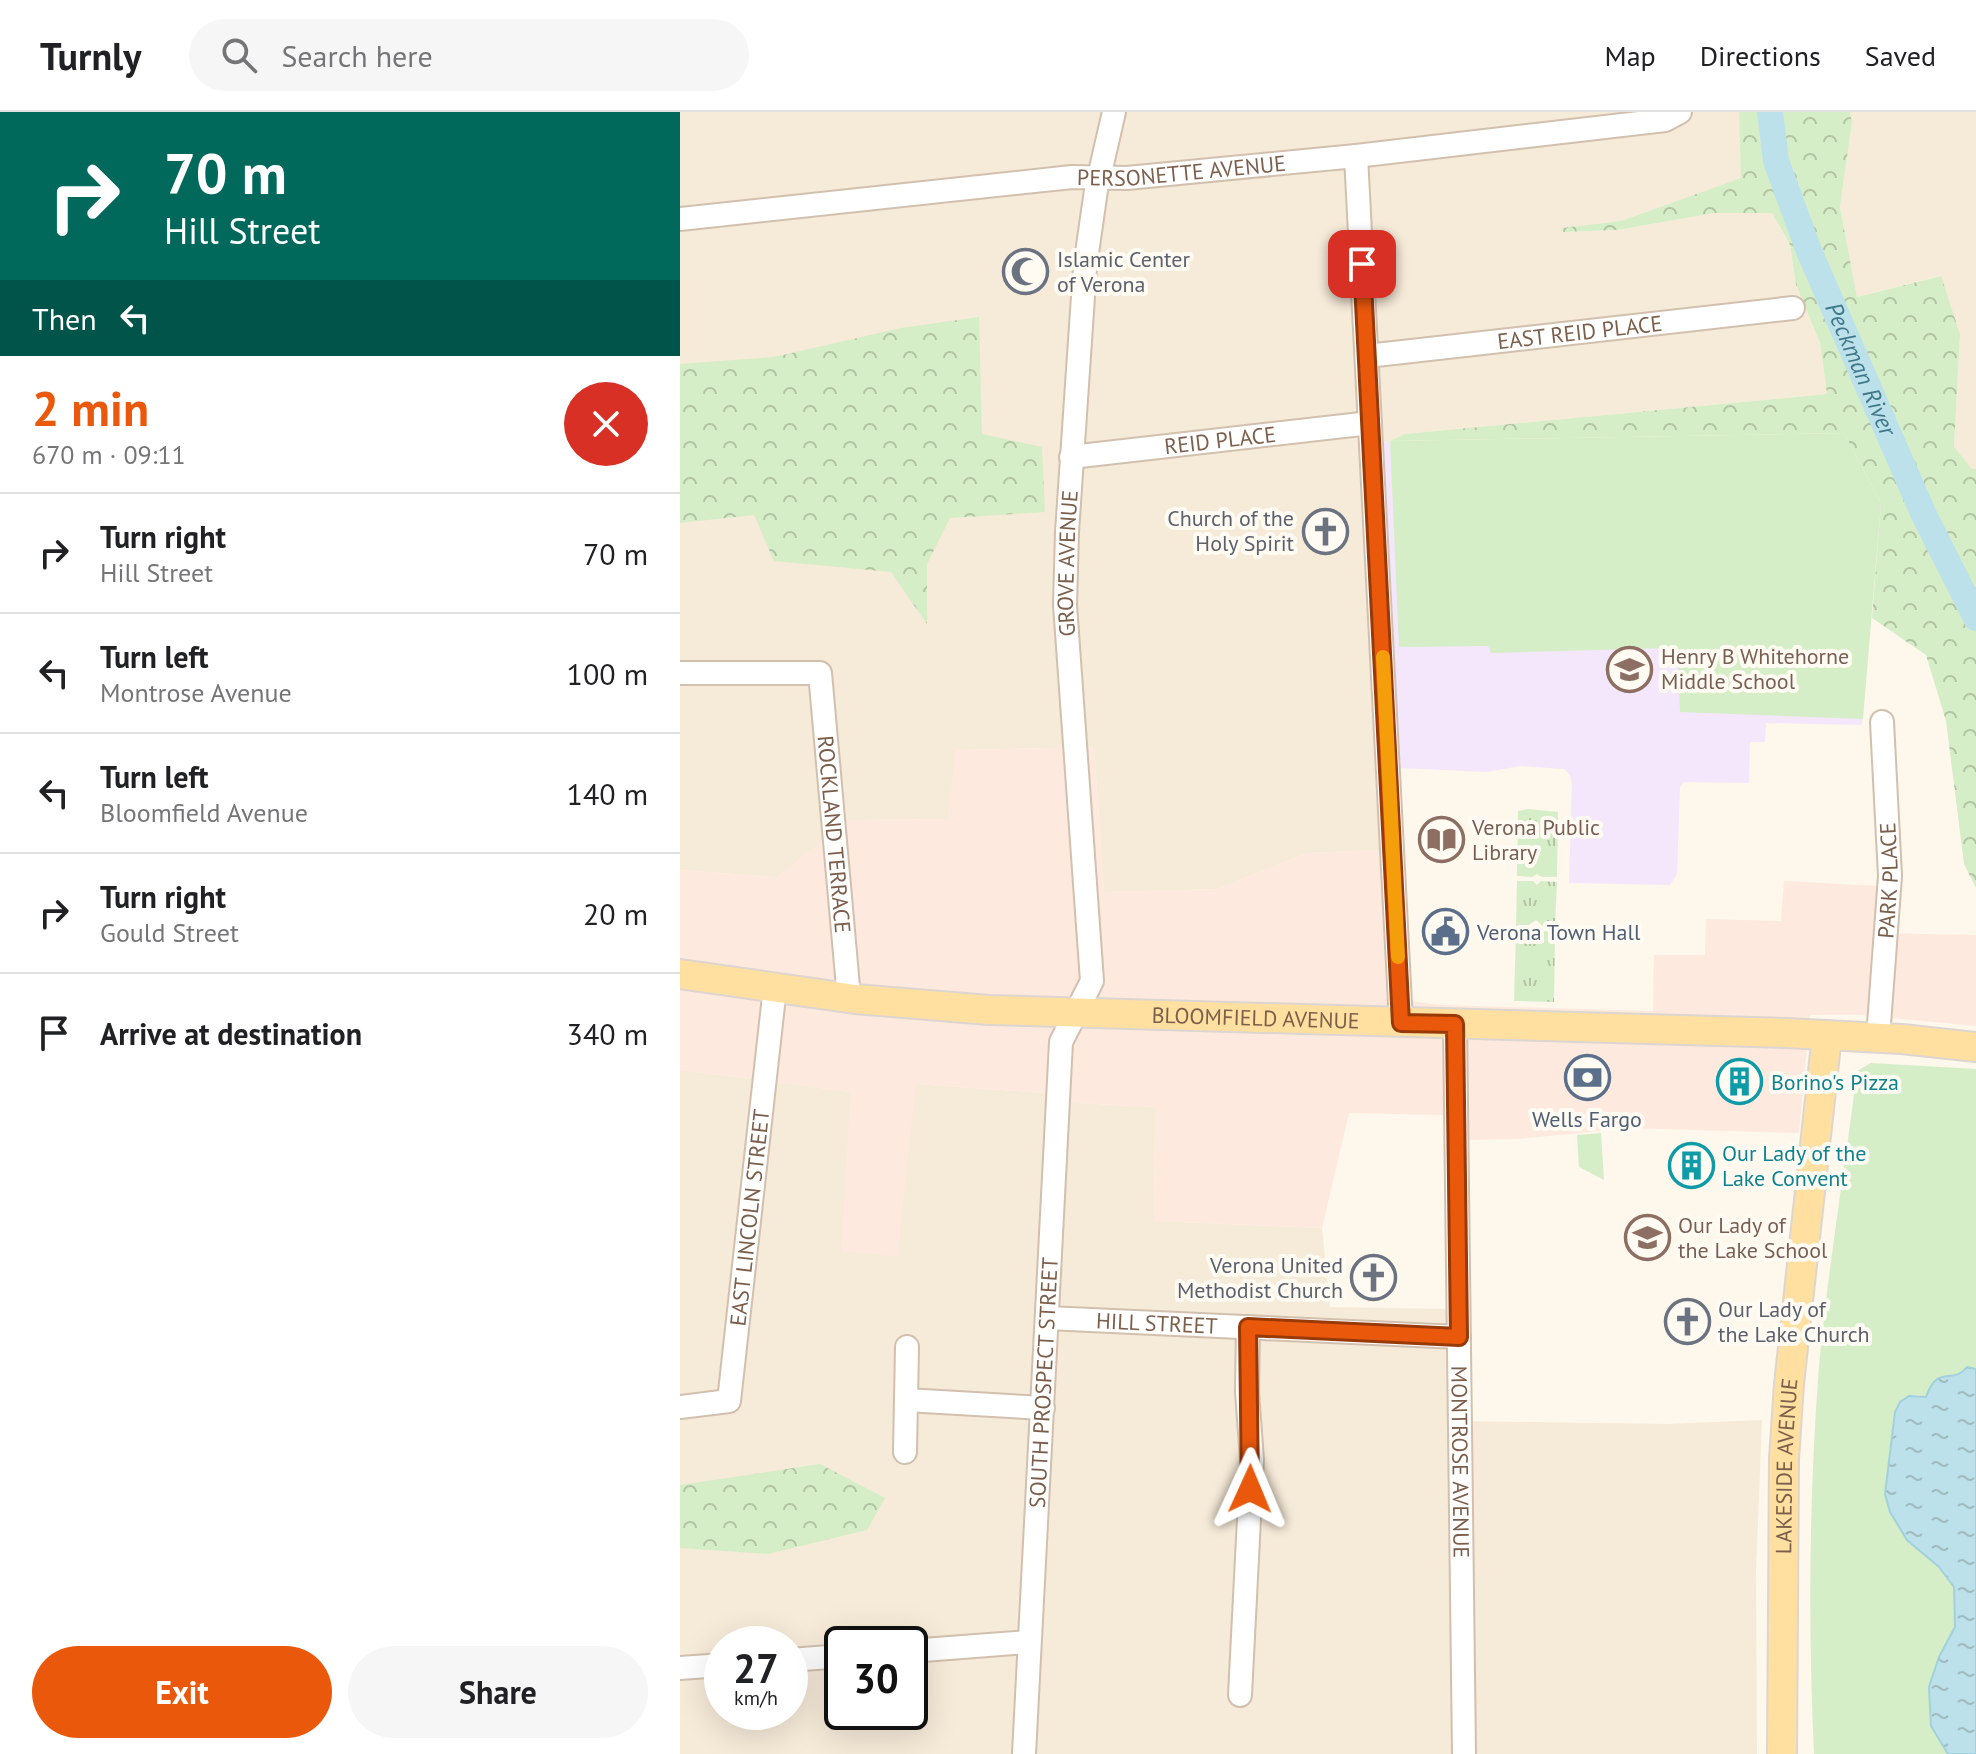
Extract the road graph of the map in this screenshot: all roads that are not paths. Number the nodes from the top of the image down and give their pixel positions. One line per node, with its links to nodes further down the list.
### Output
1 (1114, 112): 4 (street, GROVE AVENUE)
2 (1680, 112): 3 (street, PERSONETTE AVENUE)
3 (1356, 156): 4 (street, PERSONETTE AVENUE); 7 (street)
4 (1099, 178): 5 (street, PERSONETTE AVENUE); 9 (street, GROVE AVENUE)
5 (680, 219)
6 (1793, 308): 7 (street, EAST REID PLACE)
7 (1367, 356): 8 (street)
8 (1370, 423): 9 (street, REID PLACE); 16 (street)
9 (1071, 457): 15 (street, GROVE AVENUE)
10 (680, 673): 14 (street, ROCKLAND TERRACE)
11 (1882, 722): 19 (street, PARK PLACE)
12 (680, 974): 13 (main road, BLOOMFIELD AVENUE)
13 (775, 987): 14 (main road, BLOOMFIELD AVENUE); 26 (street, EAST LINCOLN STREET)
14 (849, 998): 15 (main road, BLOOMFIELD AVENUE)
15 (1075, 1014): 16 (main road, BLOOMFIELD AVENUE); 21 (street, SOUTH PROSPECT STREET)
16 (1401, 1023): 17 (main road, BLOOMFIELD AVENUE)
17 (1455, 1024): 18 (main road, BLOOMFIELD AVENUE); 23 (street, MONTROSE AVENUE)
18 (1827, 1035): 19 (main road, BLOOMFIELD AVENUE); 36 (main road, LAKESIDE AVENUE)
19 (1878, 1038): 20 (main road, BLOOMFIELD AVENUE)
20 (1976, 1047)
21 (1047, 1318): 22 (street, HILL STREET); 27 (street, SOUTH PROSPECT STREET)
22 (1248, 1327): 23 (street, HILL STREET); 33 (street)
23 (1459, 1337): 35 (street, MONTROSE AVENUE)
24 (907, 1347): 25 (street)
25 (906, 1400): 27 (street); 28 (street)
26 (680, 1407)
27 (1043, 1408): 29 (street, SOUTH PROSPECT STREET)
28 (905, 1452)
29 (1029, 1642): 30 (street); 34 (street, SOUTH PROSPECT STREET)
30 (928, 1650)
31 (704, 1666): 32 (street)
32 (680, 1668)
33 (1240, 1695)
34 (1024, 1754)
35 (1464, 1754)
36 (1782, 1754)

